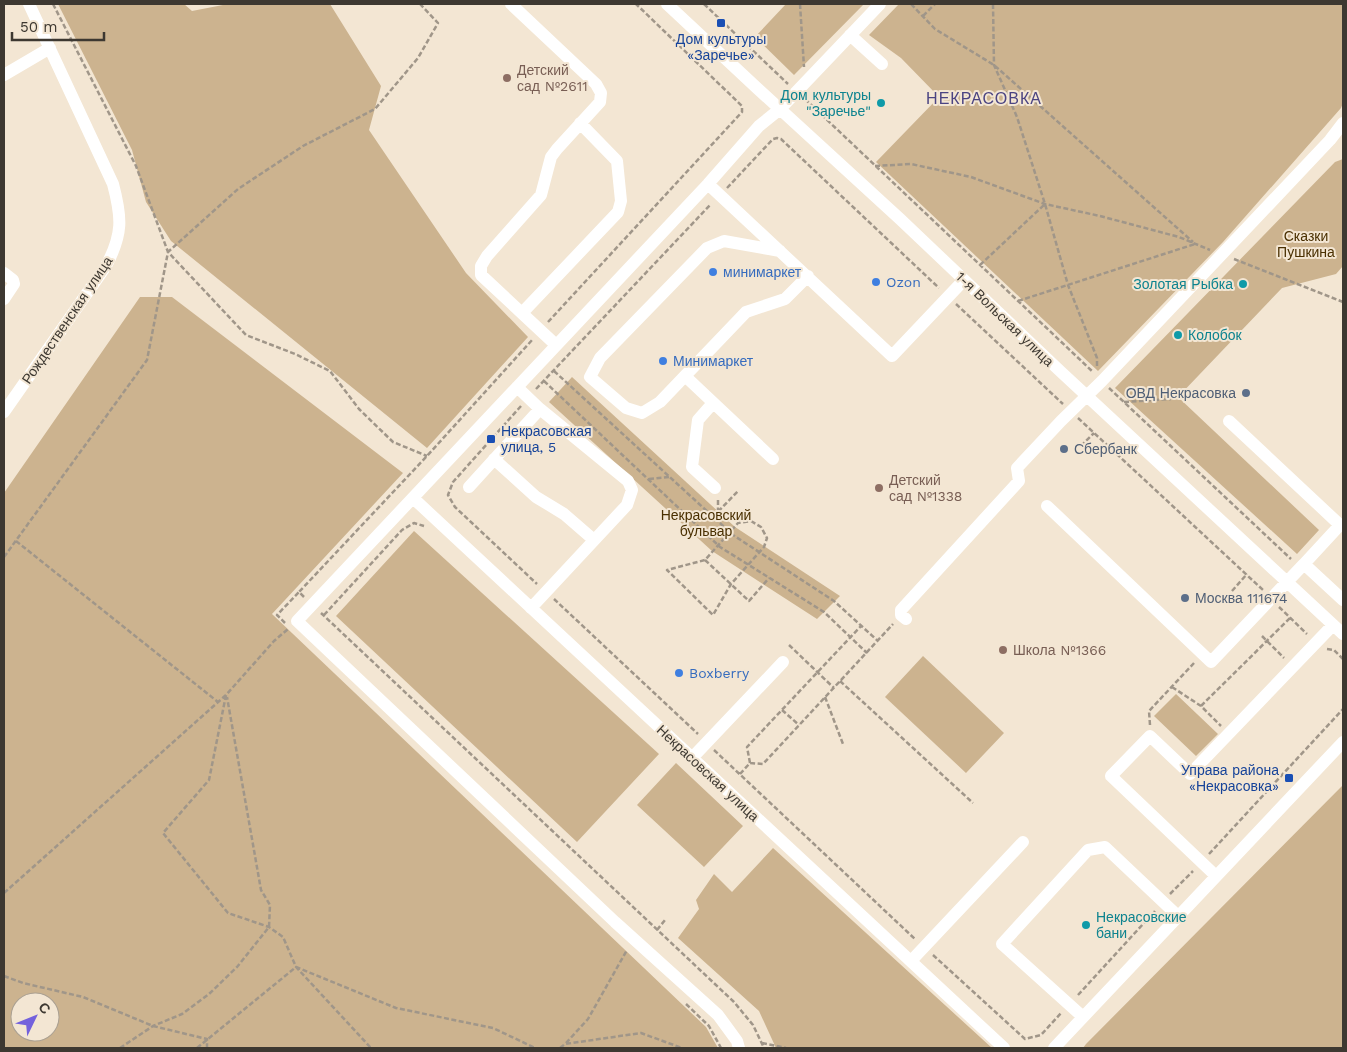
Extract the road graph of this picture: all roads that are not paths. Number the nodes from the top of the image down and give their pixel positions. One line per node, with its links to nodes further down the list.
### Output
1 (29, 4): 6 (street, Рождественская улица)
2 (511, 4): 10 (street)
3 (667, 4): 9 (street, 1-я Вольская улица)
4 (880, 4): 5 (street)
5 (850, 35): 7 (street); 9 (street)
6 (50, 48): 8 (street); 25 (street, Рождественская улица)
7 (882, 64)
8 (4, 75)
9 (780, 109): 12 (street); 16 (street, 1-я Вольская улица)
10 (580, 123): 18 (street); 18 (street)
11 (1343, 123): 22 (street)
12 (708, 184): 13 (street); 19 (street)
13 (780, 251): 15 (street); 20 (street)
14 (4, 273): 17 (street)
15 (808, 276): 16 (street); 20 (street)
16 (964, 280): 22 (street, 1-я Вольская улица)
17 (4, 299)
18 (522, 313): 19 (street)
19 (556, 345): 21 (street)
20 (685, 376): 23 (street)
21 (517, 387): 24 (street); 31 (street)
22 (1087, 396): 35 (street, 1-я Вольская улица); 38 (street)
23 (713, 403): 28 (street); 30 (street)
24 (540, 409): 27 (street); 33 (street)
25 (4, 412)
26 (1229, 421): 34 (street)
27 (494, 459): 29 (street); 33 (street)
28 (773, 459)
29 (469, 487)
30 (717, 494)
31 (413, 498): 37 (street, Некрасовская улица); 49 (street)
32 (1046, 506): 35 (street)
33 (594, 540): 37 (street)
34 (1302, 566): 35 (street); 36 (street)
35 (1288, 582): 39 (street, 1-я Вольская улица)
36 (1343, 600)
37 (531, 608): 43 (street, Некрасовская улица)
38 (903, 617)
39 (1333, 625): 40 (street, 1-я Вольская улица); 45 (street)
40 (1343, 634)
41 (783, 662): 43 (street)
42 (1343, 742): 45 (street)
43 (692, 758): 47 (street, Некрасовская улица)
44 (1023, 842): 47 (street)
45 (1216, 876): 46 (street)
46 (1178, 916): 48 (street); 48 (street)
47 (910, 961): 50 (street, Некрасовская улица)
48 (1084, 1017): 51 (street)
49 (739, 1048)
50 (1004, 1048)
51 (1054, 1048)

